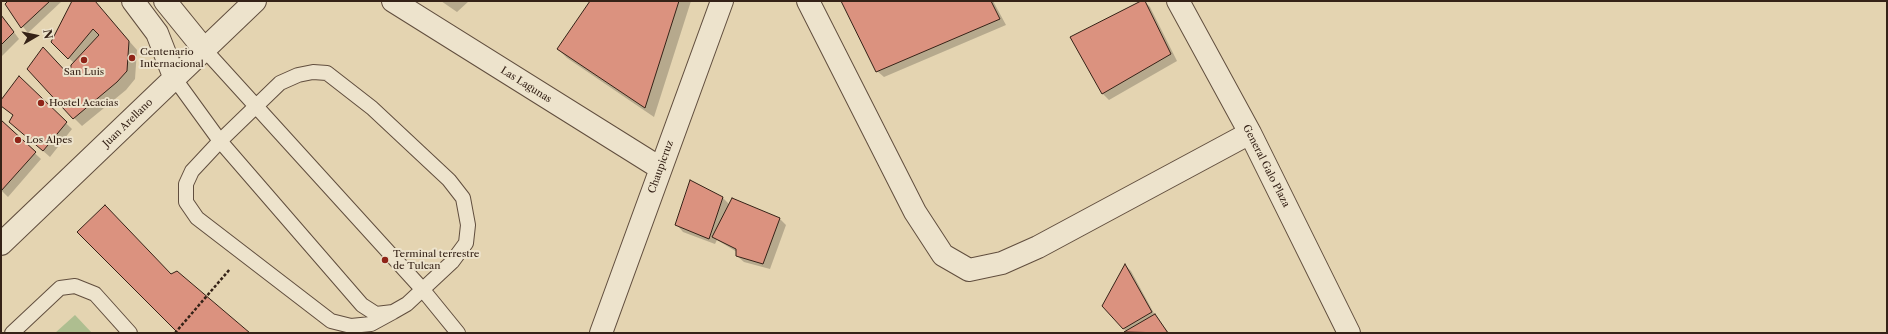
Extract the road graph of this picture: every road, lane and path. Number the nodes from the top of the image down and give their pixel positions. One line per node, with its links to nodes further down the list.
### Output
1 (133, 1): 9 (street)
2 (165, 1): 8 (street)
3 (255, 1): 8 (street, Juan Arellano)
4 (393, 1): 13 (street, Las Lagunas)
5 (722, 1): 13 (street, Chaupicruz)
6 (808, 1): 11 (street)
7 (1178, 1): 11 (street, General Galo Plaza)
8 (204, 49): 9 (street, Juan Arellano); 10 (lane)
9 (175, 79): 12 (lane); 14 (street, Juan Arellano)
10 (256, 106): 12 (lane); 16 (lane); 16 (lane)
11 (1250, 133): 23 (street, General Galo Plaza)
12 (220, 142): 15 (lane); 17 (lane)
13 (660, 168): 22 (street, Chaupicruz)
14 (1, 244)
15 (243, 254): 17 (lane); 20 (path)
16 (423, 290): 17 (lane); 21 (lane)
17 (393, 312)
18 (12, 333): 19 (lane)
19 (130, 333)
20 (175, 333)
21 (458, 333)
22 (601, 333)
23 (1349, 333)

